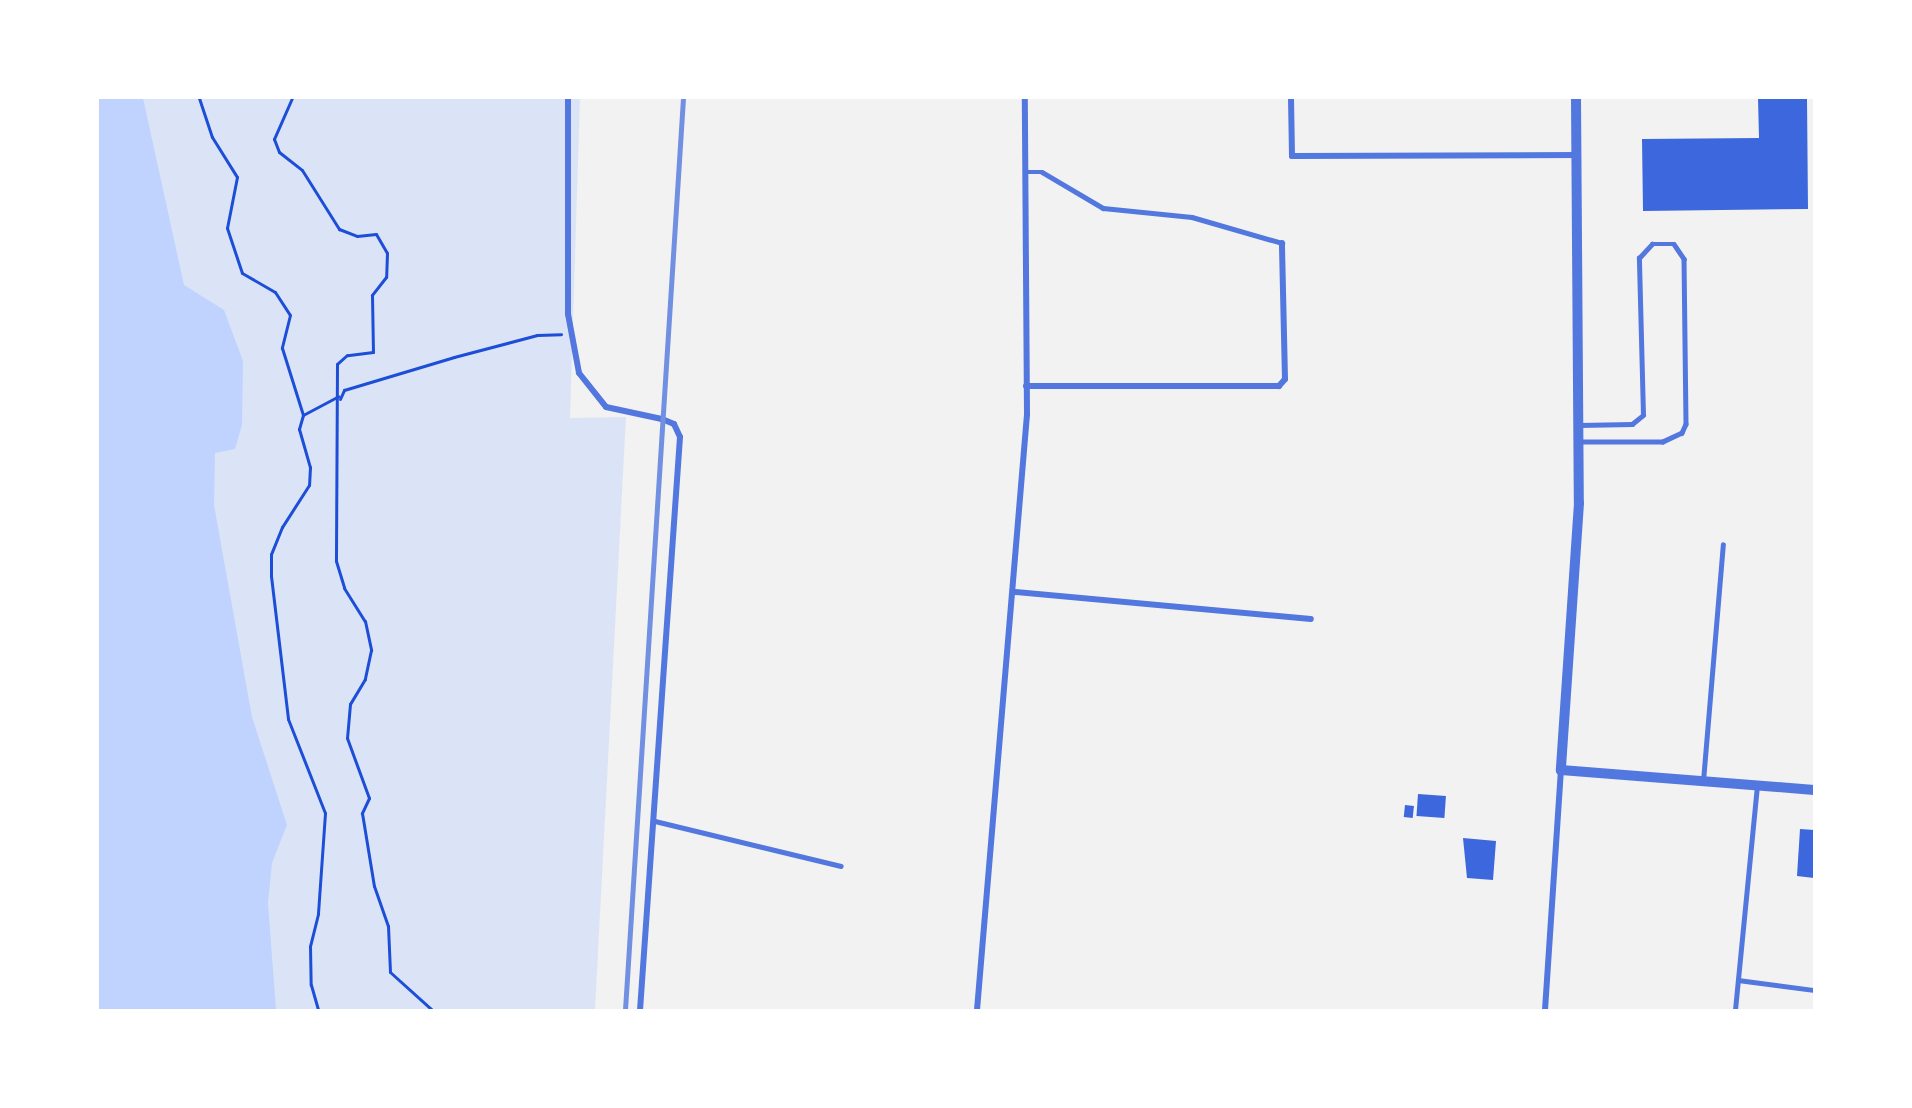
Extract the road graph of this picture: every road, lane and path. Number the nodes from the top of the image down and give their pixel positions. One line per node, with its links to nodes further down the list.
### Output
1 (199, 98): 13 (path)
2 (292, 98): 12 (path)
3 (568, 98): 10 (street)
4 (1025, 98): 8 (street)
5 (1291, 98): 7 (street)
6 (1576, 98): 7 (street)
7 (1577, 154): 14 (street)
8 (1024, 172): 9 (lane); 11 (street)
9 (1282, 243): 11 (street)
10 (570, 334): 12 (path); 23 (street)
11 (1026, 387): 17 (street)
12 (339, 398): 13 (path); 28 (path)
13 (303, 415): 27 (path)
14 (1579, 425): 15 (street); 15 (lane)
15 (1579, 442): 19 (street)
16 (1723, 545): 20 (lane)
17 (1015, 592): 18 (street); 30 (street)
18 (1311, 619)
19 (1561, 770): 20 (street); 31 (street)
20 (1703, 781): 21 (street)
21 (1758, 786): 22 (street); 25 (lane)
22 (1815, 790)
23 (655, 820): 24 (lane); 29 (street)
24 (841, 866)
25 (1738, 980): 26 (lane); 32 (lane)
26 (1815, 990)
27 (318, 1011)
28 (432, 1011)
29 (640, 1011)
30 (977, 1011)
31 (1545, 1011)
32 (1735, 1011)

